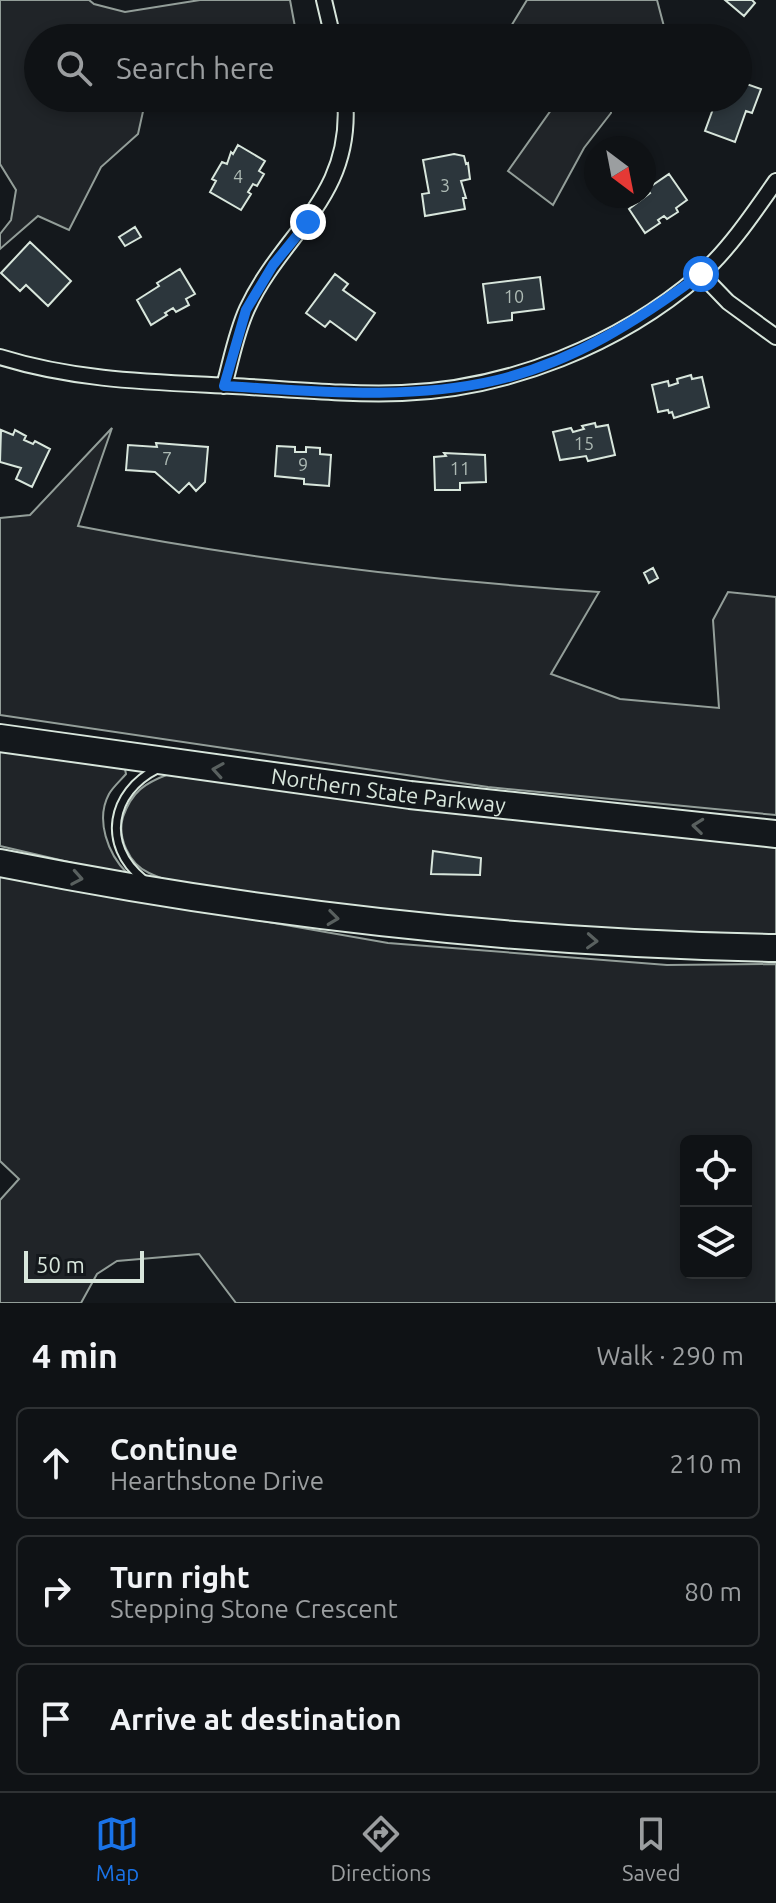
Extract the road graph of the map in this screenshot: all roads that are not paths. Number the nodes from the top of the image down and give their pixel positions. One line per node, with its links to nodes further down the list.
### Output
1 (324, 0): 2 (street)
2 (330, 24)
3 (346, 112): 8 (street)
4 (776, 181): 5 (street)
5 (701, 274): 6 (street); 8 (street)
6 (776, 337)
7 (0, 357): 8 (street)
8 (224, 386)
9 (0, 738): 10 (highway, Northern State Parkway)
10 (174, 763): 11 (highway, Northern State Parkway, one-way to 10); 13 (lane)
11 (776, 834)
12 (0, 863): 13 (highway, one-way to 13)
13 (160, 893): 14 (highway, one-way to 14)
14 (776, 948)

